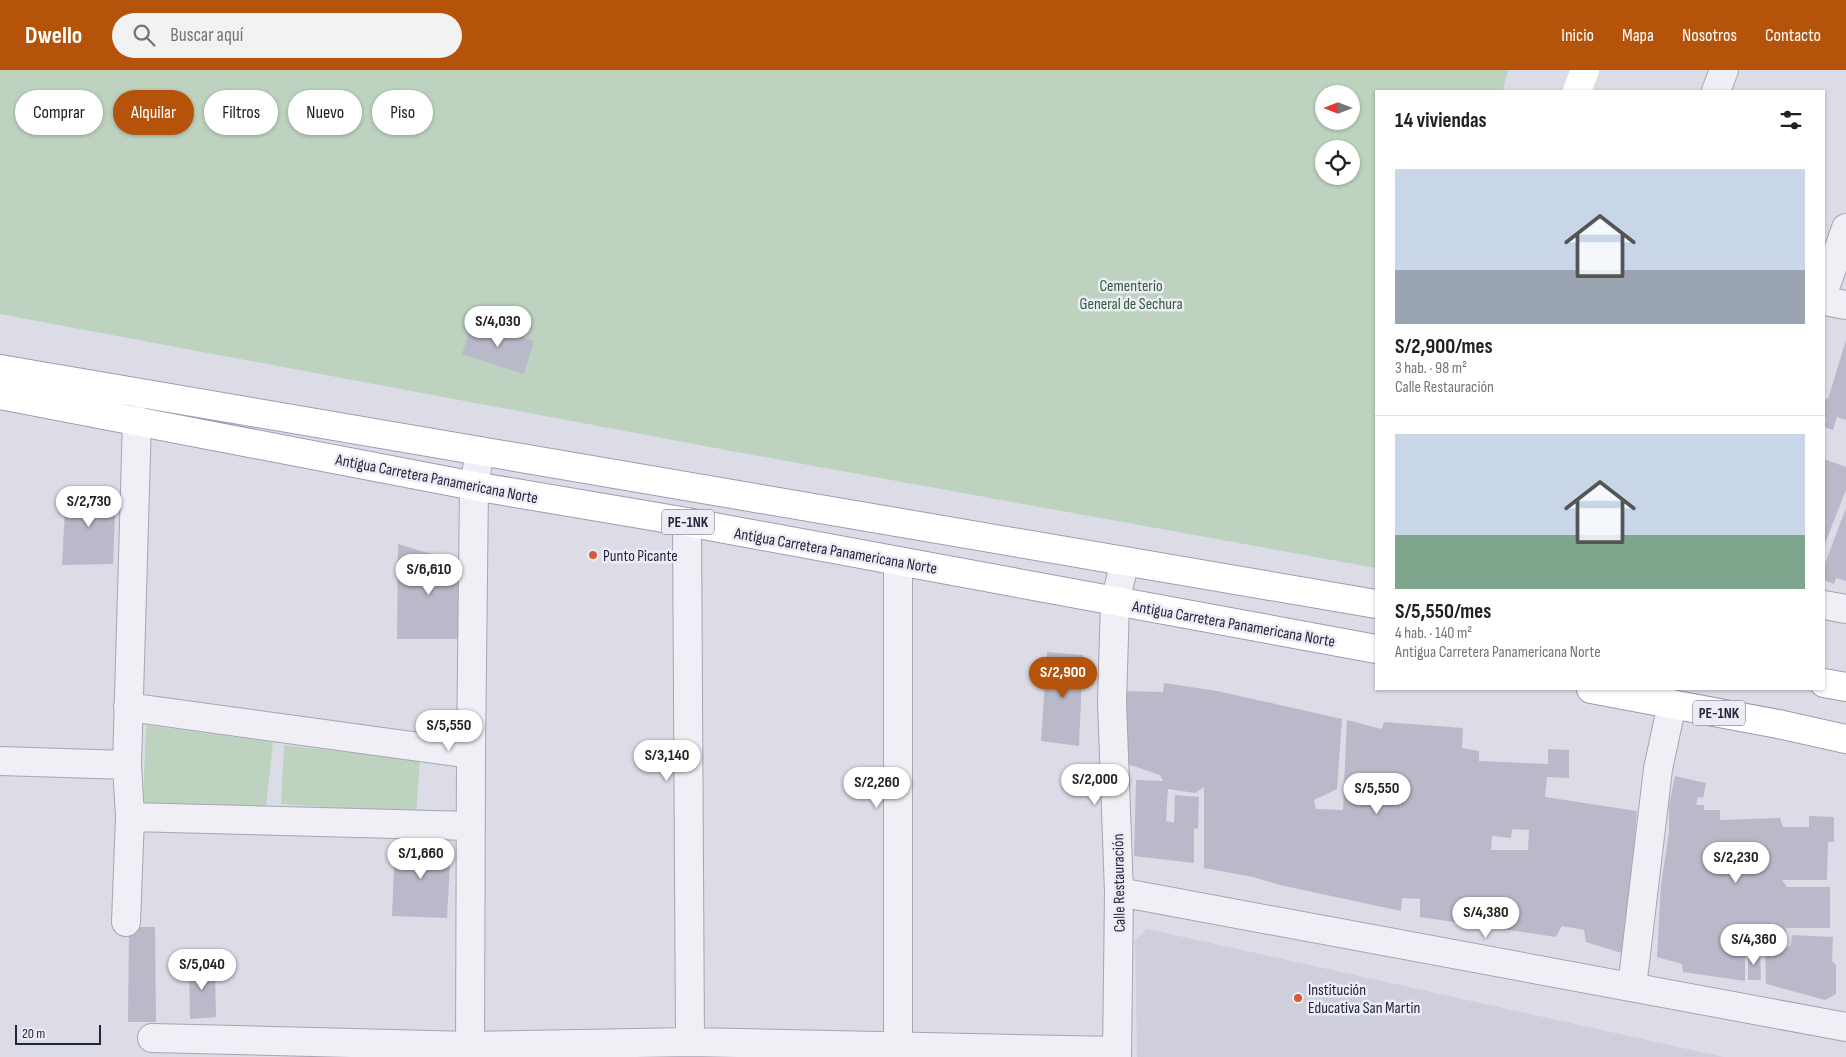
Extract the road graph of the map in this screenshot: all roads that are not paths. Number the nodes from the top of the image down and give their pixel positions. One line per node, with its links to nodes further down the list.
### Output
1 (1585, 70): 3 (main road)
2 (1724, 70): 4 (street)
3 (1577, 90)
4 (1716, 90)
5 (1846, 228): 6 (street)
6 (1825, 288)
7 (1825, 301): 8 (street)
8 (1846, 305)
9 (0, 369): 12 (main road, Antigua Carretera Panamericana Norte / PE-1NK)
10 (0, 395): 11 (main road, Antigua Carretera Panamericana Norte / PE-1NK)
11 (137, 420): 13 (main road, Antigua Carretera Panamericana Norte / PE-1NK); 26 (street)
12 (480, 451): 13 (street); 16 (main road, Antigua Carretera Panamericana Norte / PE-1NK)
13 (474, 486): 14 (main road, Antigua Carretera Panamericana Norte / PE-1NK); 28 (street)
14 (687, 522): 15 (main road, Antigua Carretera Panamericana Norte / PE-1NK); 38 (street)
15 (898, 561): 17 (main road, Antigua Carretera Panamericana Norte / PE-1NK); 40 (street)
16 (1126, 561): 17 (street, Calle Restauración); 18 (main road, Antigua Carretera Panamericana Norte / PE-1NK)
17 (1115, 602): 21 (main road, Antigua Carretera Panamericana Norte / PE-1NK); 33 (street, Calle Restauración)
18 (1375, 604)
19 (1825, 605): 20 (street)
20 (1846, 609)
21 (1375, 649)
22 (1825, 683): 23 (main road)
23 (1846, 687)
24 (1596, 690): 25 (main road, PE-1NK)
25 (1672, 704): 27 (main road, PE-1NK); 35 (street)
26 (128, 707): 28 (street); 30 (street)
27 (1846, 739)
28 (471, 754): 32 (street)
29 (0, 761): 30 (street)
30 (127, 765): 31 (street)
31 (130, 817): 32 (street); 34 (street)
32 (471, 826): 39 (street)
33 (1119, 892): 35 (street); 41 (street, Calle Restauración)
34 (126, 922)
35 (1632, 988): 36 (street)
36 (1846, 1027)
37 (152, 1038): 39 (street)
38 (690, 1042): 39 (street); 40 (street)
39 (470, 1051)
40 (898, 1051): 41 (street)
41 (1116, 1054)

